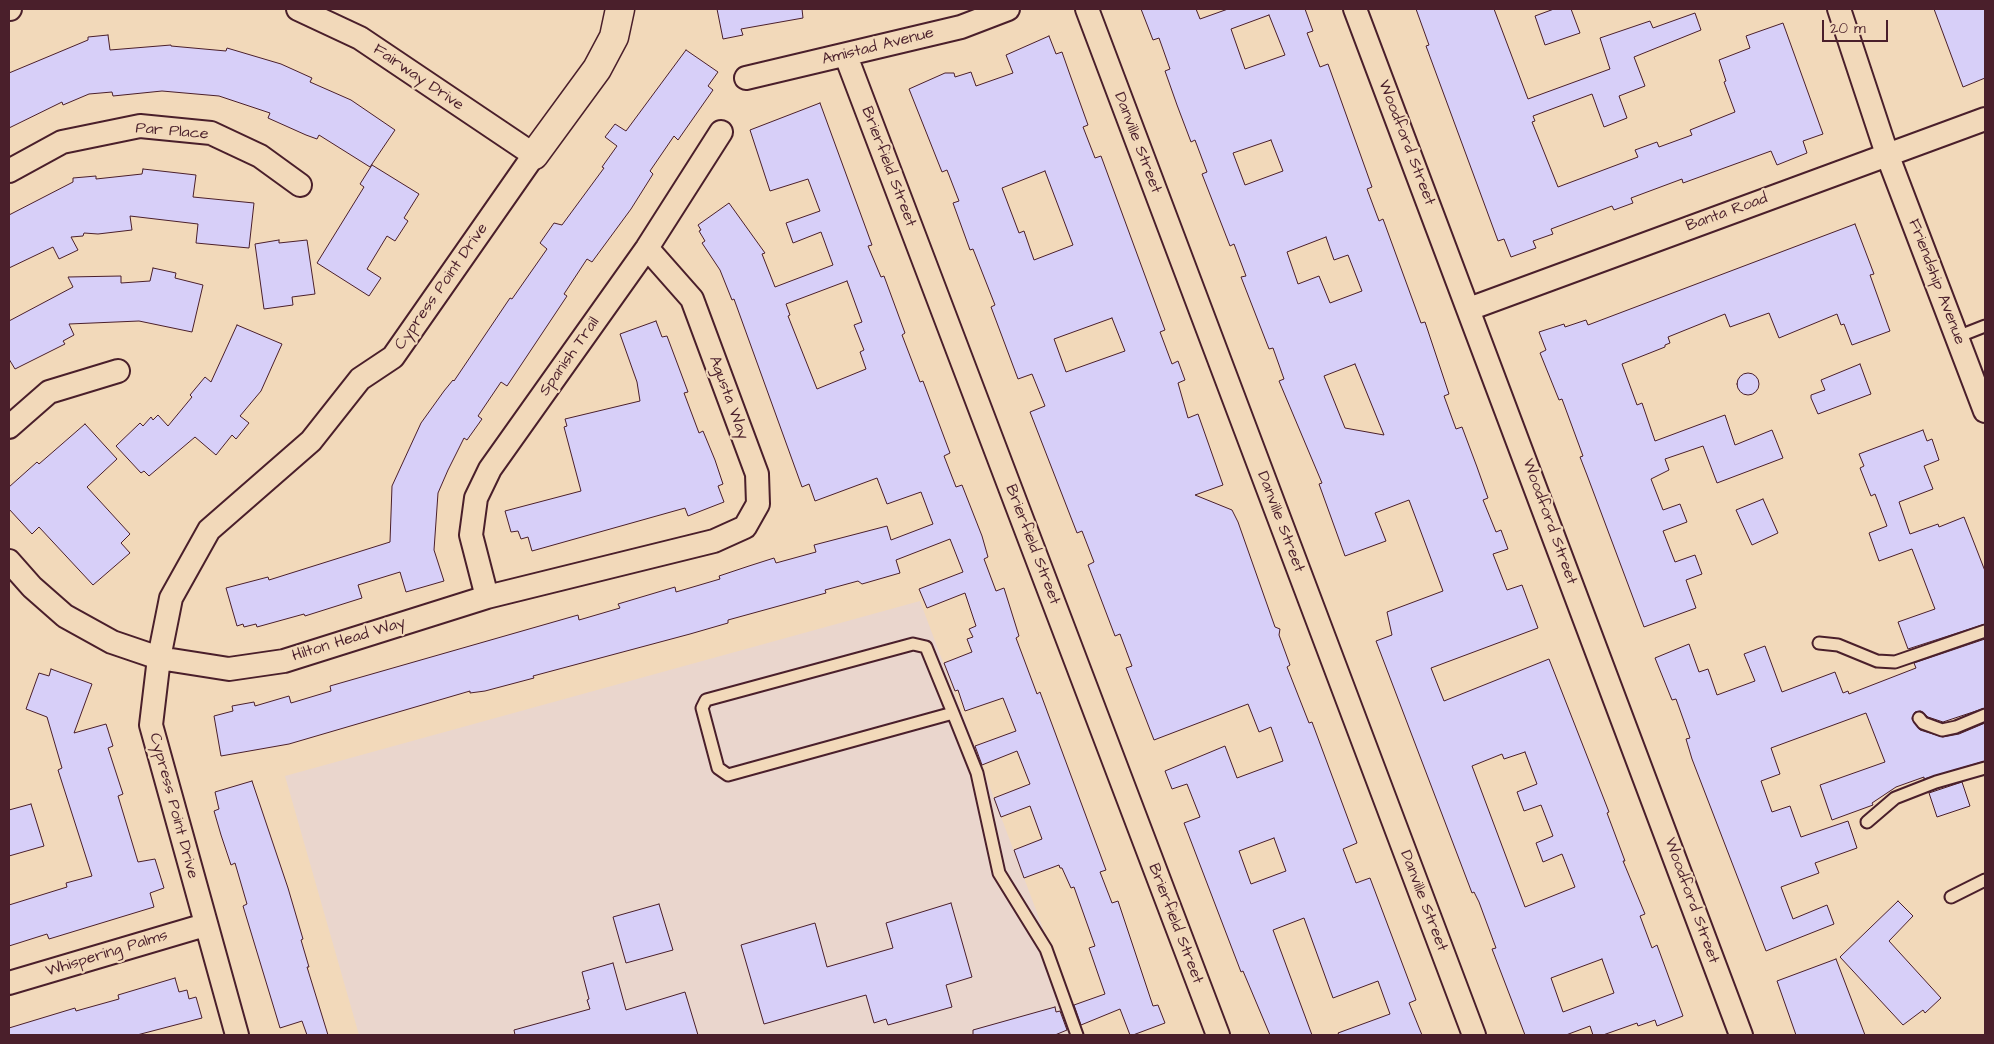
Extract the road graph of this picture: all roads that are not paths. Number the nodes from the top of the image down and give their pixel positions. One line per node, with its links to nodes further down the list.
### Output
1 (298, 9): 12 (street, Fairway Drive)
2 (620, 9): 12 (street, Cypress Point Drive)
3 (1008, 9): 7 (street, Amistad Avenue)
4 (1087, 9): 40 (street, Danville Street)
5 (1355, 9): 16 (street, Woodford Street)
6 (1839, 9): 11 (street)
7 (846, 56): 8 (street, Amistad Avenue); 39 (street, Brierfield Street)
8 (746, 78)
9 (1985, 119): 11 (street, Banta Road)
10 (722, 132): 15 (street, Spanish Trail)
11 (1887, 154): 16 (street, Banta Road); 18 (street, Friendship Avenue)
12 (534, 155): 27 (street, Cypress Point Drive)
13 (9, 171): 14 (street, Par Place)
14 (300, 185)
15 (647, 248): 22 (street, Agusta Way); 24 (street, Spanish Trail)
16 (1469, 309): 41 (street, Woodford Street)
17 (1985, 326): 18 (lane)
18 (1957, 337): 20 (street, Friendship Avenue)
19 (118, 371): 21 (street)
20 (1985, 411)
21 (9, 427)
22 (714, 541): 24 (street, Hilton Head Way)
23 (9, 561): 27 (street, Hilton Head Way)
24 (487, 597): 27 (street, Hilton Head Way)
25 (1985, 631): 26 (lane)
26 (1819, 643)
27 (159, 658): 35 (street, Cypress Point Drive)
28 (953, 713): 28 (lane); 38 (lane)
29 (1985, 715): 30 (lane)
30 (1920, 718)
31 (1985, 768): 32 (lane)
32 (1867, 822)
33 (1985, 880): 34 (lane)
34 (1951, 897)
35 (205, 925): 36 (street, Whispering Palms); 37 (street, Cypress Point Drive)
36 (9, 983)
37 (237, 1035)
38 (1078, 1035)
39 (1218, 1035)
40 (1474, 1035)
41 (1741, 1035)

